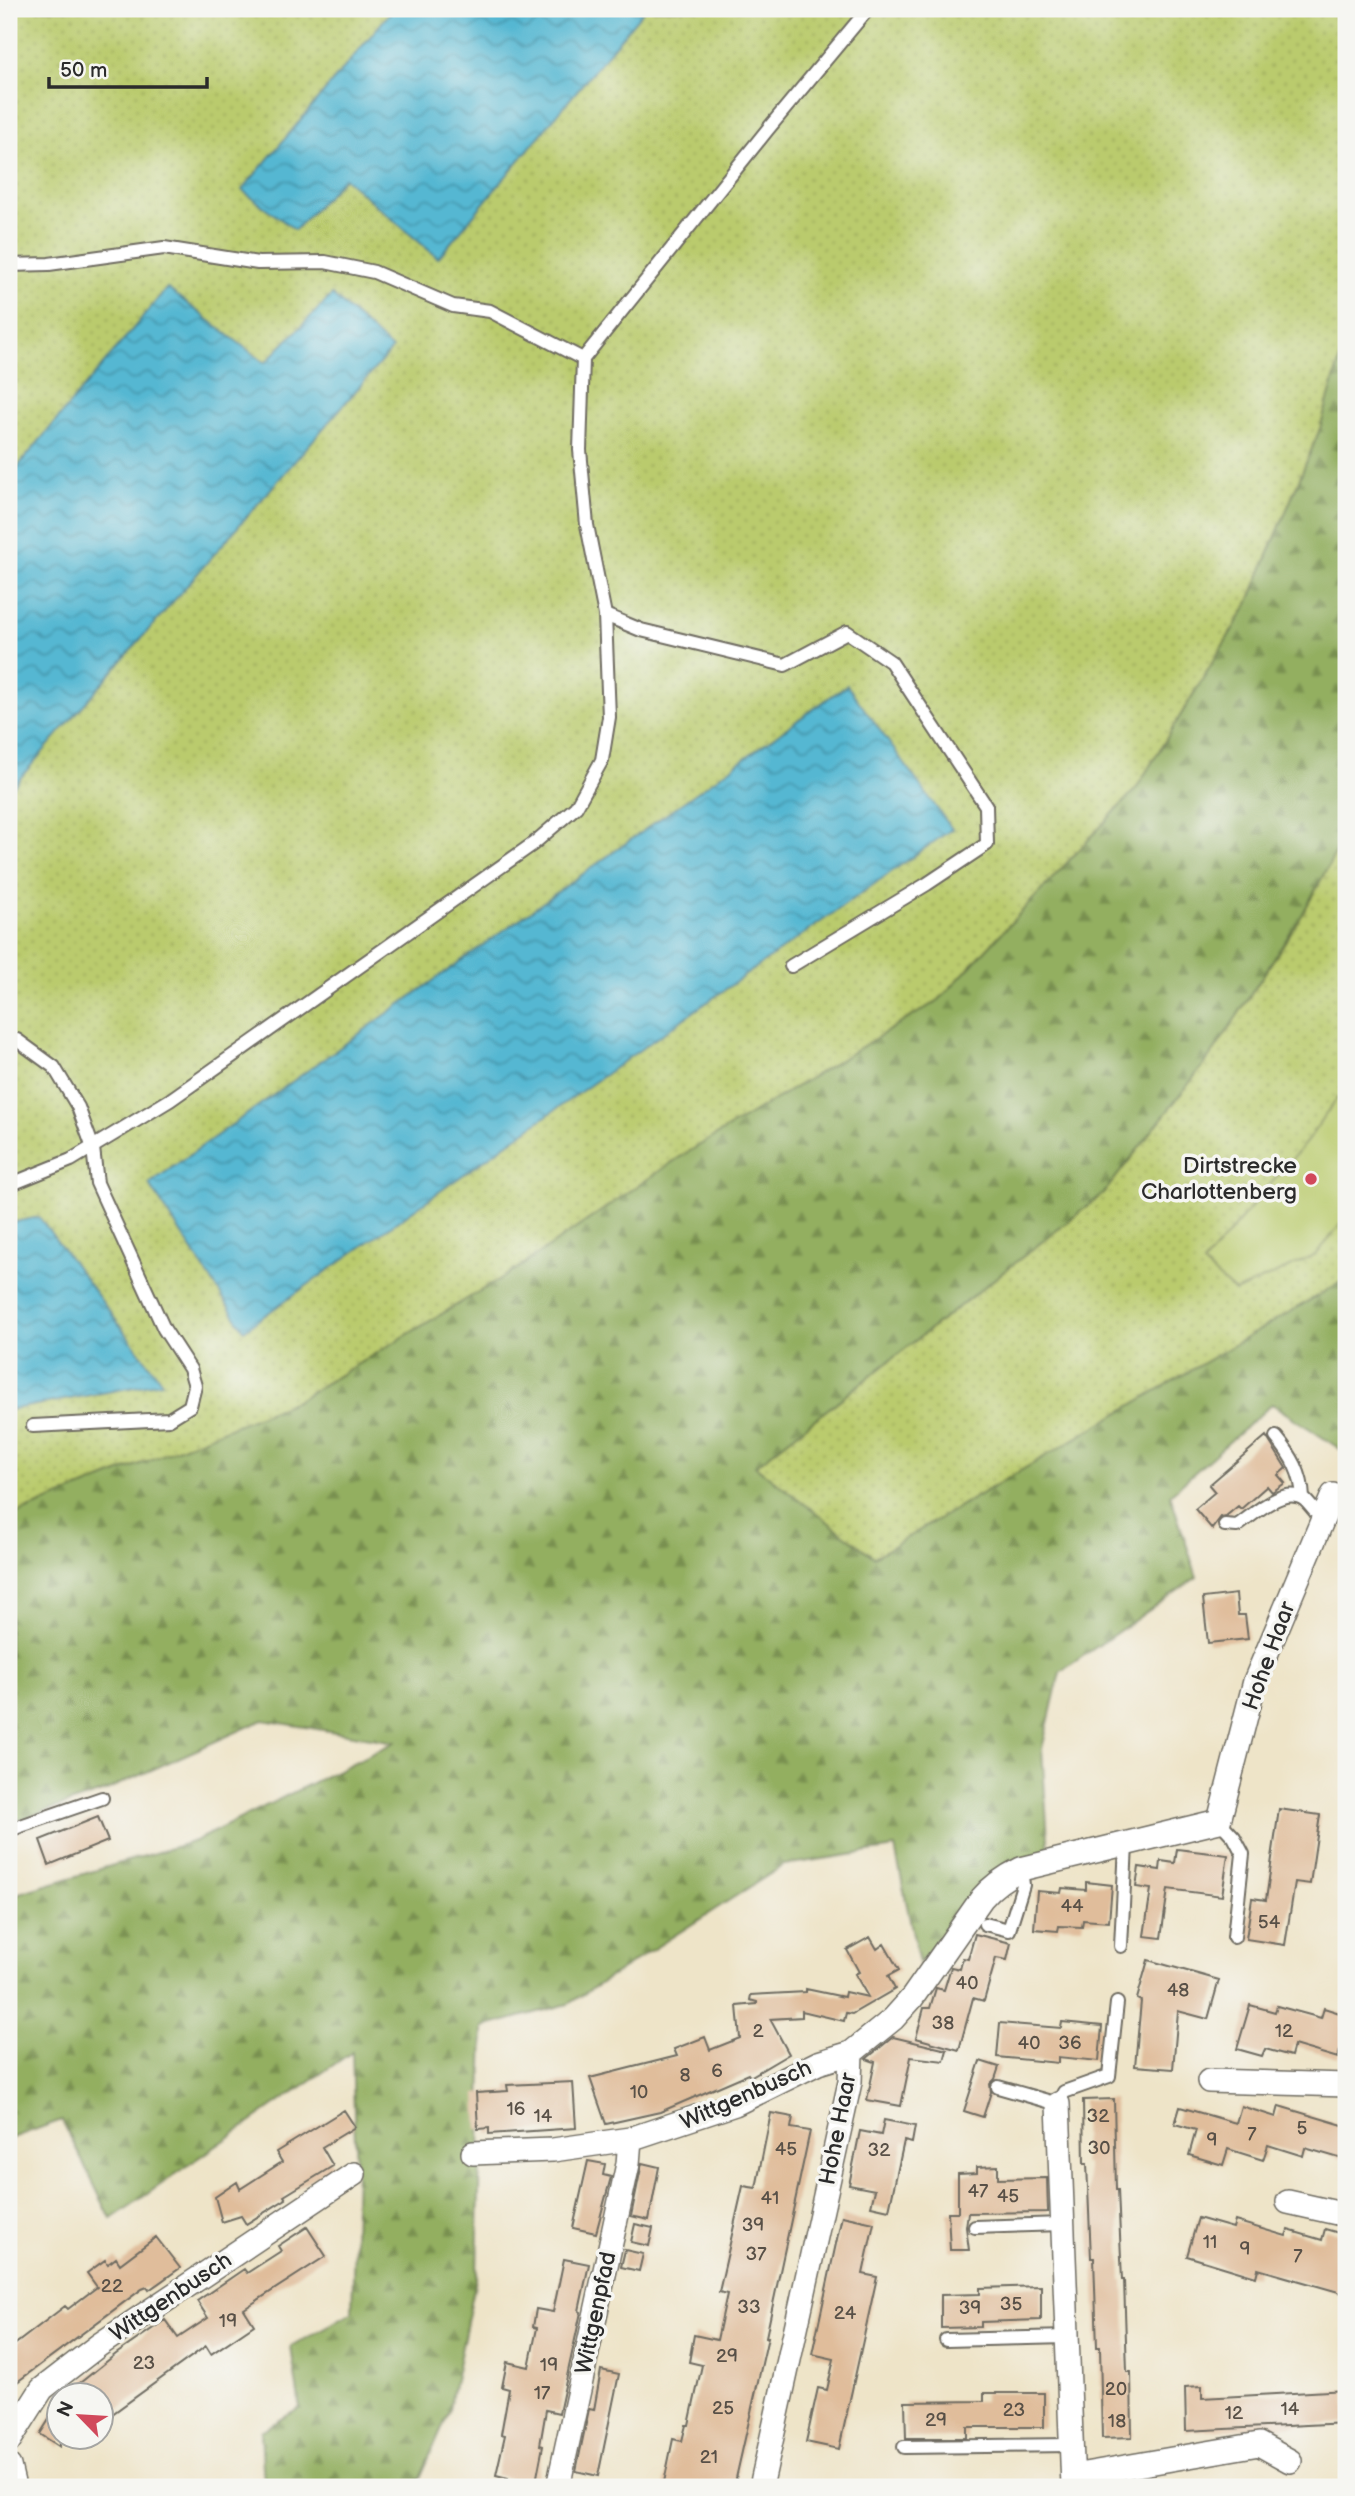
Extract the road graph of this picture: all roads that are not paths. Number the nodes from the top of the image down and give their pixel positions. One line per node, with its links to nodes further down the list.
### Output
1 (868, 9): 3 (lane)
2 (9, 265): 3 (lane)
3 (583, 359): 4 (lane)
4 (605, 615): 5 (lane); 7 (lane)
5 (791, 966)
6 (9, 1039): 7 (lane)
7 (93, 1148): 8 (lane); 9 (lane)
8 (9, 1185)
9 (33, 1426)
10 (1276, 1437): 12 (lane)
11 (1334, 1495): 13 (street, Hohe Haar)
12 (1303, 1498): 13 (lane); 14 (lane)
13 (1323, 1521): 16 (street, Hohe Haar)
14 (1225, 1525)
15 (102, 1798): 17 (lane)
16 (1219, 1821): 18 (street, Hohe Haar); 21 (lane)
17 (9, 1830)
18 (1126, 1845): 19 (street, Hohe Haar); 22 (lane)
19 (1021, 1869): 20 (lane); 24 (street, Hohe Haar)
20 (985, 1924)
21 (1234, 1937)
22 (1121, 1945)
23 (1117, 2003): 28 (lane)
24 (851, 2053): 29 (street, Wittgenbusch); 46 (street, Hohe Haar)
25 (1209, 2081): 26 (street)
26 (1346, 2085)
27 (998, 2087): 28 (lane)
28 (1058, 2105): 34 (street)
29 (630, 2139): 30 (street, Wittgenbusch); 45 (street, Wittgenpfad)
30 (473, 2153)
31 (354, 2174): 38 (street, Wittgenbusch)
32 (1288, 2202): 33 (street)
33 (1346, 2215)
34 (1062, 2224): 35 (lane); 36 (street)
35 (975, 2227)
36 (1067, 2337): 37 (lane); 39 (street)
37 (946, 2340)
38 (9, 2441)
39 (1072, 2445): 40 (lane); 43 (street)
40 (904, 2447)
41 (1290, 2461): 43 (street)
42 (9, 2466): 44 (street)
43 (1073, 2482)
44 (14, 2487)
45 (558, 2487)
46 (761, 2487)

